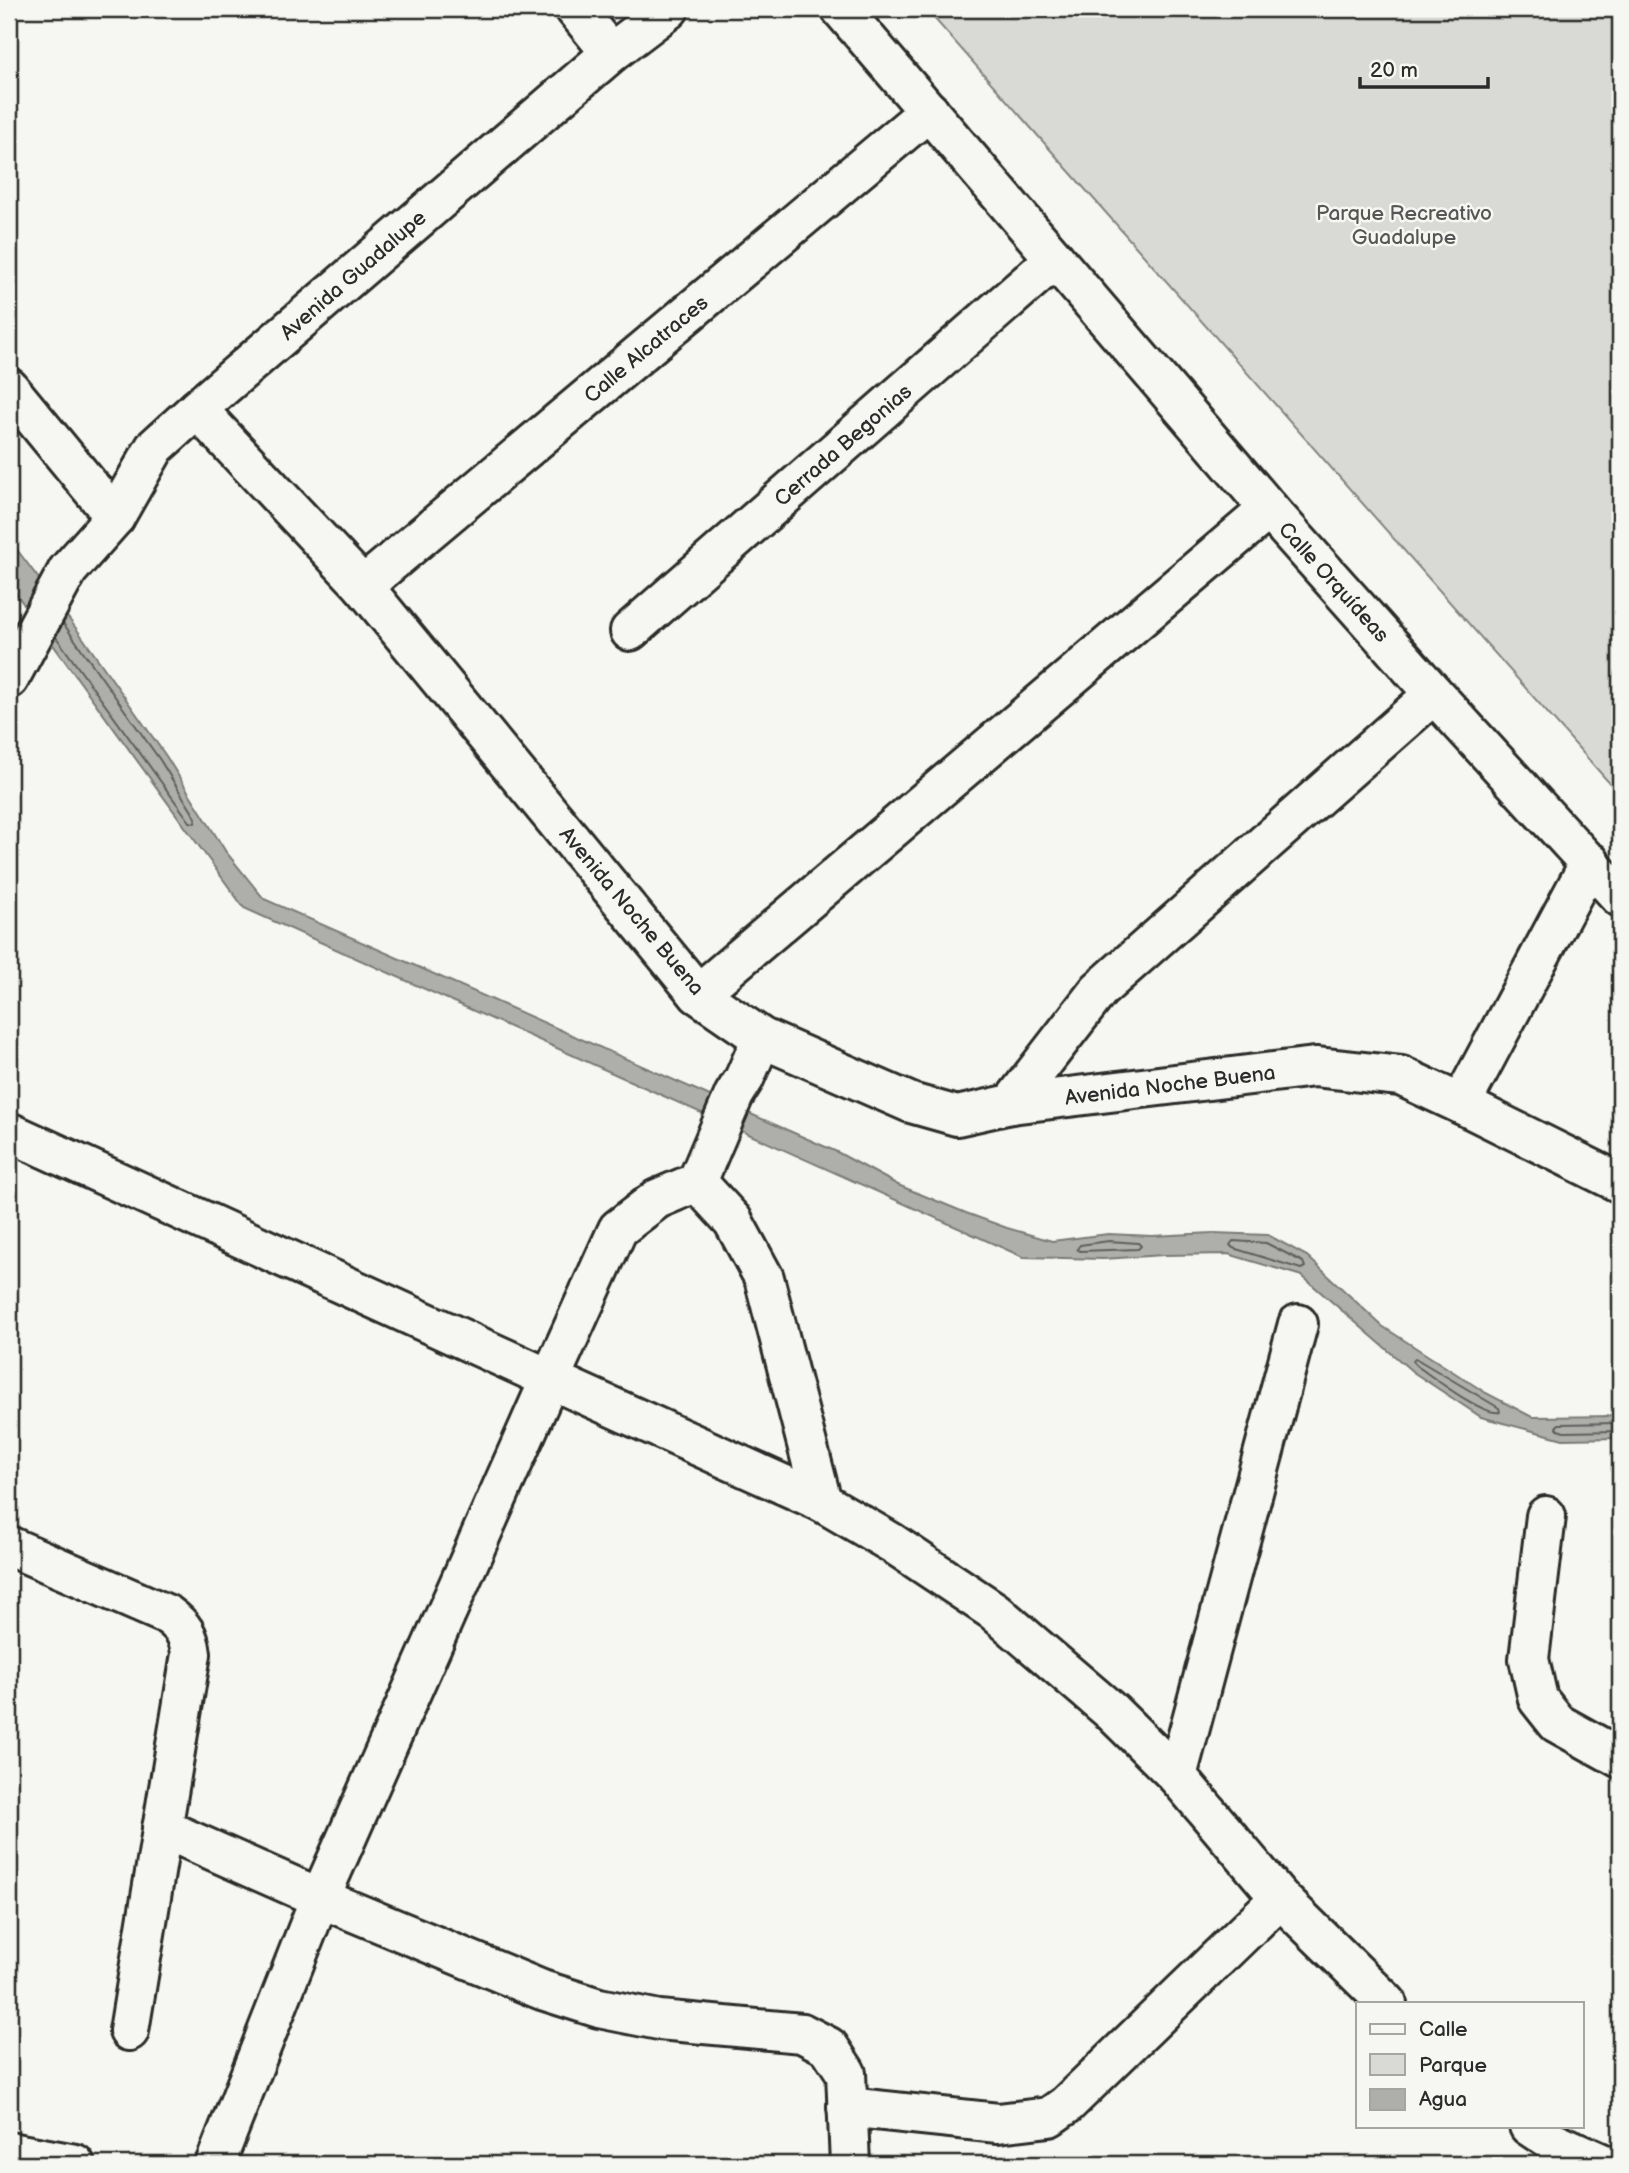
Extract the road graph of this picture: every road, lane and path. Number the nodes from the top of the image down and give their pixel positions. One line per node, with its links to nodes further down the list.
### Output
1 (575, 9): 4 (street)
2 (669, 9): 4 (street, Avenida Guadalupe)
3 (841, 9): 5 (street, Calle Orquídeas)
4 (611, 53): 8 (street, Avenida Guadalupe)
5 (929, 111): 6 (street, Calle Orquídeas); 11 (street, Calle Alcatraces)
6 (1055, 259): 9 (street, Calle Orquídeas); 12 (street, Cerrada Begonias)
7 (9, 388): 10 (street)
8 (197, 408): 10 (street, Avenida Guadalupe); 11 (street, Avenida Noche Buena)
9 (1269, 509): 14 (street, Calle Orquídeas); 17 (street)
10 (115, 517): 13 (street, Avenida Guadalupe)
11 (363, 586): 17 (street, Avenida Noche Buena)
12 (630, 631)
13 (12, 667)
14 (1434, 694): 15 (street, Calle Orquídeas); 19 (street)
15 (1590, 862): 16 (street, Calle Orquídeas); 20 (street)
16 (1620, 897)
17 (698, 994): 18 (street, Avenida Noche Buena)
18 (762, 1038): 19 (street, Avenida Noche Buena); 22 (street)
19 (1011, 1104): 20 (street, Avenida Noche Buena)
20 (1461, 1104): 23 (street, Avenida Noche Buena)
21 (9, 1132): 25 (street)
22 (698, 1182): 25 (street); 26 (street)
23 (1620, 1183)
24 (1298, 1324): 30 (street)
25 (550, 1379): 26 (street); 32 (street)
26 (822, 1502): 30 (street)
27 (1546, 1516): 29 (street)
28 (9, 1546): 31 (street)
29 (1620, 1758)
30 (1177, 1776): 33 (street)
31 (162, 1828): 32 (street); 35 (street)
32 (320, 1898): 36 (street); 40 (street)
33 (1280, 1898): 34 (street); 36 (street)
34 (1386, 2002)
35 (129, 2031)
36 (847, 2107): 41 (street)
37 (1532, 2128): 42 (street)
38 (9, 2152): 39 (street)
39 (75, 2164)
40 (215, 2164)
41 (850, 2164)
42 (1604, 2164)

